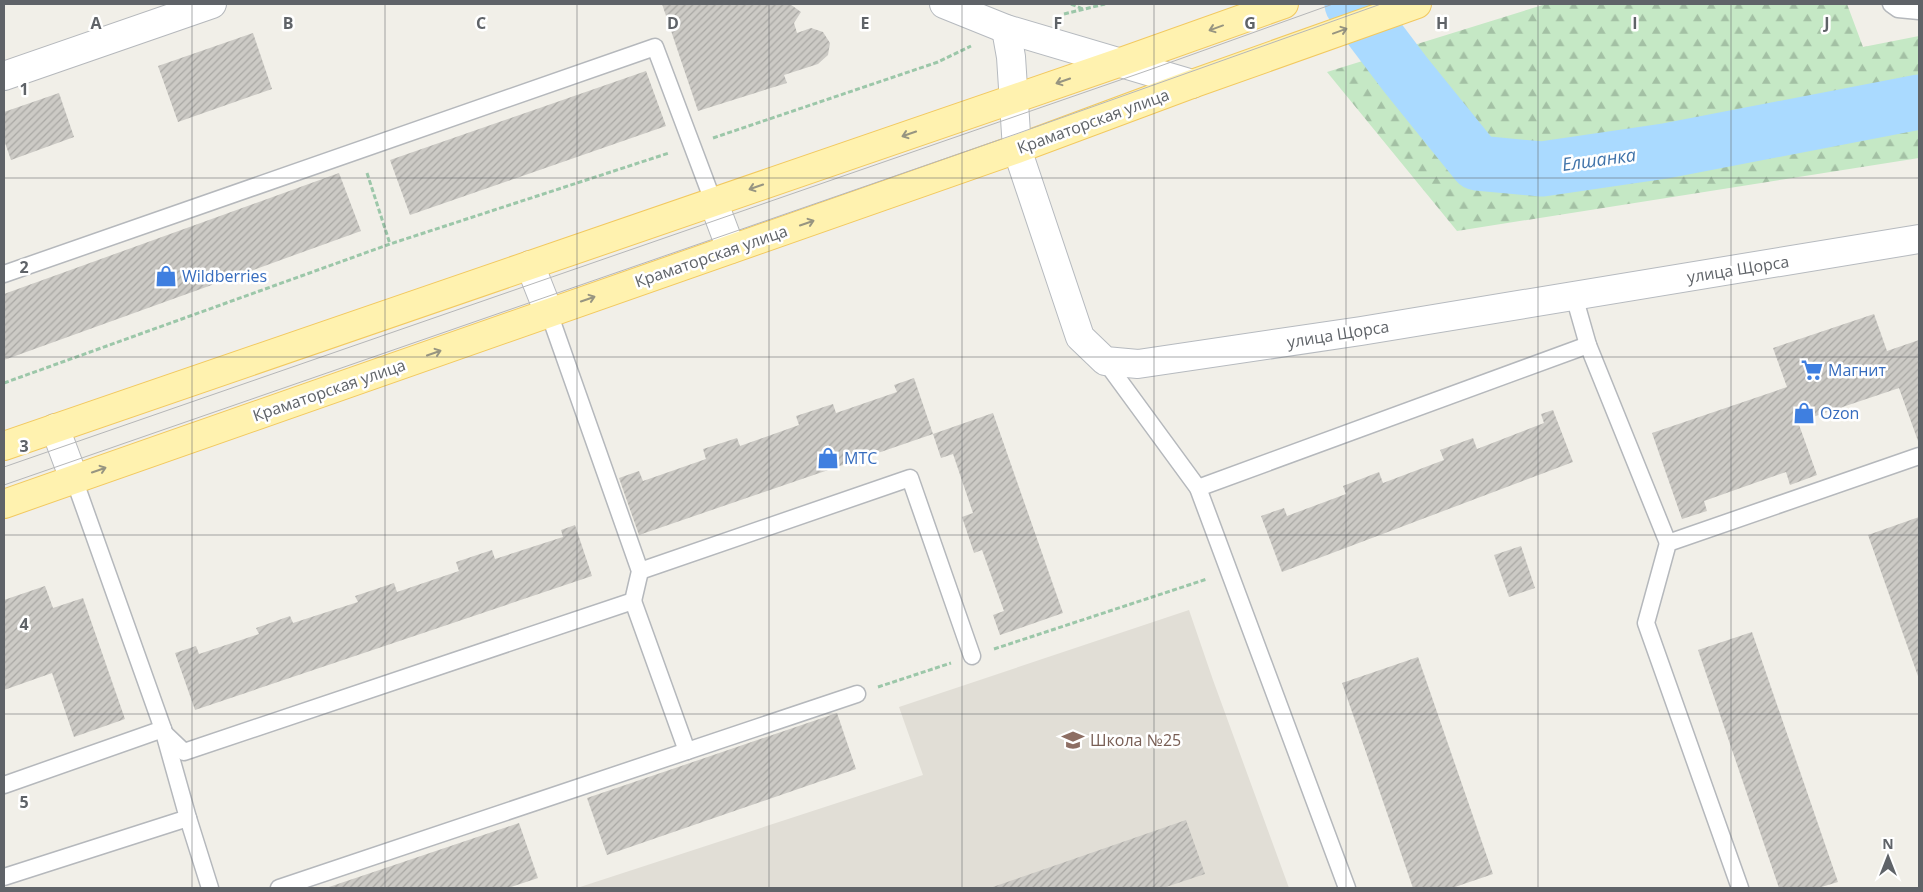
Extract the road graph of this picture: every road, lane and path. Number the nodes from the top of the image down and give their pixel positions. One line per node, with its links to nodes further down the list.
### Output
1 (212, 4): 13 (street)
2 (944, 4): 11 (street)
3 (1071, 4): 8 (path)
4 (1105, 4): 8 (path)
5 (1417, 4): 14 (main road, Краматорская улица, one-way to 5)
6 (1890, 4): 9 (lane)
7 (1281, 5): 12 (main road, one-way to 12)
8 (1084, 9): 10 (path)
9 (1919, 12)
10 (1058, 16)
11 (1006, 29): 12 (street); 15 (street); 16 (path)
12 (1120, 62): 14 (street); 15 (main road, one-way to 15)
13 (4, 76)
14 (1192, 84): 18 (main road, Краматорская улица)
15 (1014, 98): 18 (street); 19 (main road, one-way to 19)
16 (692, 145): 17 (lane); 19 (lane); 21 (path)
17 (360, 149): 21 (path); 24 (lane)
18 (1017, 149): 22 (main road, Краматорская улица, one-way to 18); 28 (street)
19 (713, 202): 22 (street); 23 (main road)
20 (1919, 239): 25 (street, улица Щорса)
21 (390, 244): 29 (path)
22 (731, 249): 26 (main road, Краматорская улица, one-way to 22)
23 (530, 265): 26 (street); 30 (main road)
24 (4, 274)
25 (1574, 296): 27 (lane); 28 (street, улица Щорса)
26 (549, 313): 33 (main road, Краматорская улица, one-way to 26); 37 (lane)
27 (1588, 345): 34 (lane); 36 (lane)
28 (1105, 361): 34 (lane)
29 (4, 382)
30 (55, 428): 31 (main road); 33 (street)
31 (4, 446)
32 (1919, 456): 36 (lane)
33 (74, 479): 35 (main road, Краматорская улица); 42 (lane)
34 (1198, 488): 38 (lane)
35 (4, 504)
36 (1668, 543): 50 (lane)
37 (640, 571): 39 (lane); 40 (lane)
38 (1229, 572): 40 (path); 49 (lane)
39 (633, 601): 42 (lane); 43 (lane)
40 (972, 656): 41 (path)
41 (858, 694): 43 (lane)
42 (163, 731): 44 (lane); 45 (lane)
43 (687, 751): 48 (lane)
44 (4, 785)
45 (188, 818): 46 (lane); 47 (lane)
46 (4, 877)
47 (210, 888)
48 (279, 888)
49 (1347, 888)
50 (1740, 888)

